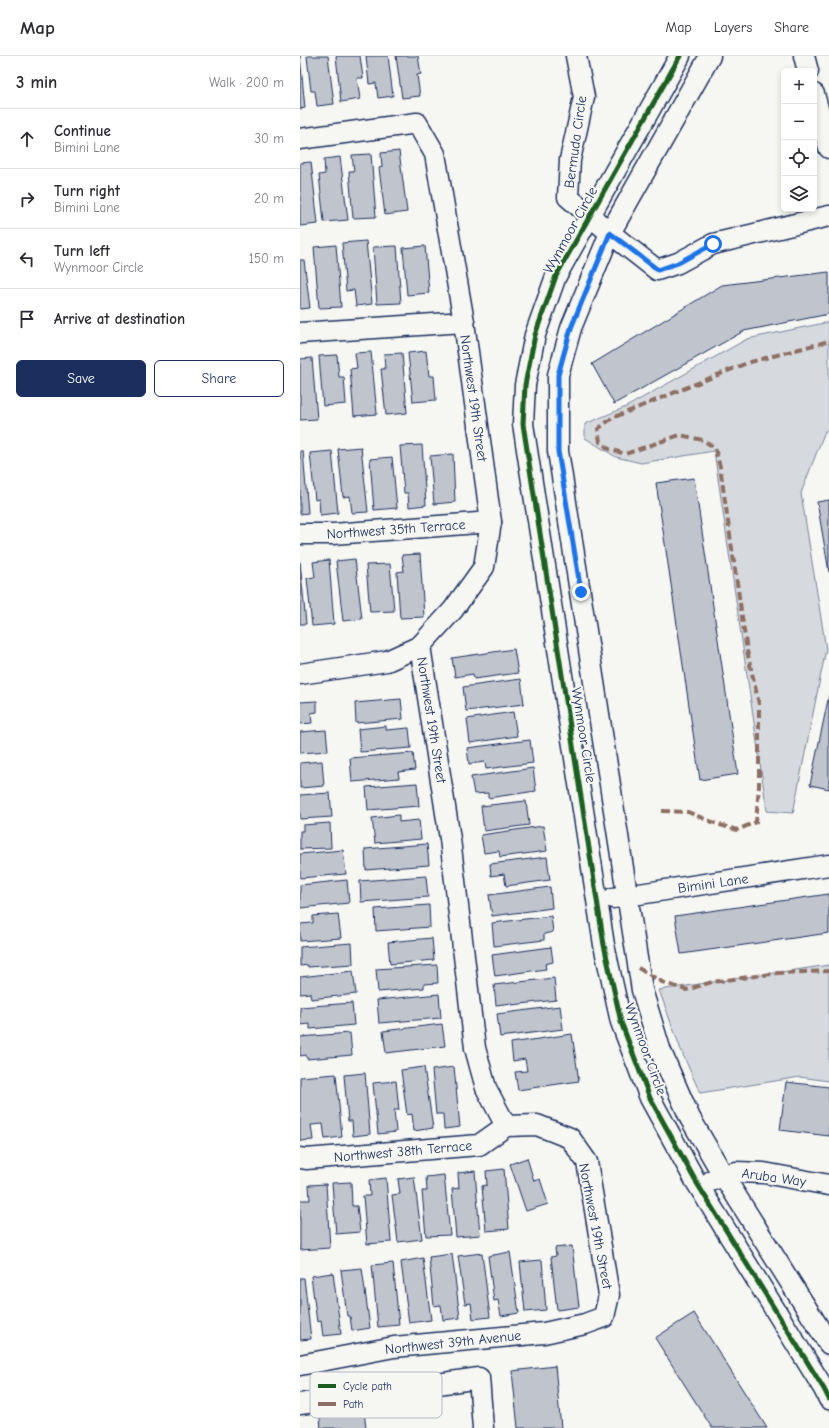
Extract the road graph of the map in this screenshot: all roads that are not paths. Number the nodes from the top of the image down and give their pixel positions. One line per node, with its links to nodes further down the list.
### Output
1 (576, 56): 10 (street, Bermuda Circle)
2 (680, 56): 10 (street, Wynmoor Circle)
3 (710, 56): 11 (street, Wynmoor Circle)
4 (804, 56): 5 (street)
5 (807, 68)
6 (817, 104): 8 (street)
7 (300, 138): 12 (street, Northwest 19th Street)
8 (829, 148)
9 (829, 216): 11 (street)
10 (591, 217): 11 (street, Bermuda Circle); 20 (street, Wynmoor Circle)
11 (610, 233): 19 (street, Wynmoor Circle)
12 (464, 322): 13 (street); 14 (street, Northwest 19th Street)
13 (300, 333)
14 (491, 522): 15 (street, Northwest 35th Terrace); 16 (street, Northwest 19th Street)
15 (300, 534)
16 (420, 646): 17 (street); 21 (street, Northwest 19th Street)
17 (300, 674)
18 (829, 865): 19 (street, Bimini Lane)
19 (626, 896): 20 (street, Bimini Lane); 23 (street, Wynmoor Circle)
20 (598, 900): 25 (street, Wynmoor Circle)
21 (506, 1126): 22 (street, Northwest 38th Terrace); 26 (street, Northwest 19th Street)
22 (300, 1158)
23 (723, 1175): 24 (street, Aruba Way); 25 (street, Aruba Way); 27 (street, Wynmoor Circle)
24 (829, 1185)
25 (699, 1187): 30 (street, Wynmoor Circle)
26 (604, 1316): 28 (street, Northwest 39th Avenue)
27 (829, 1344)
28 (300, 1365)
29 (442, 1383): 33 (street)
30 (829, 1399)
31 (310, 1403): 32 (street)
32 (300, 1404)
33 (483, 1428)

